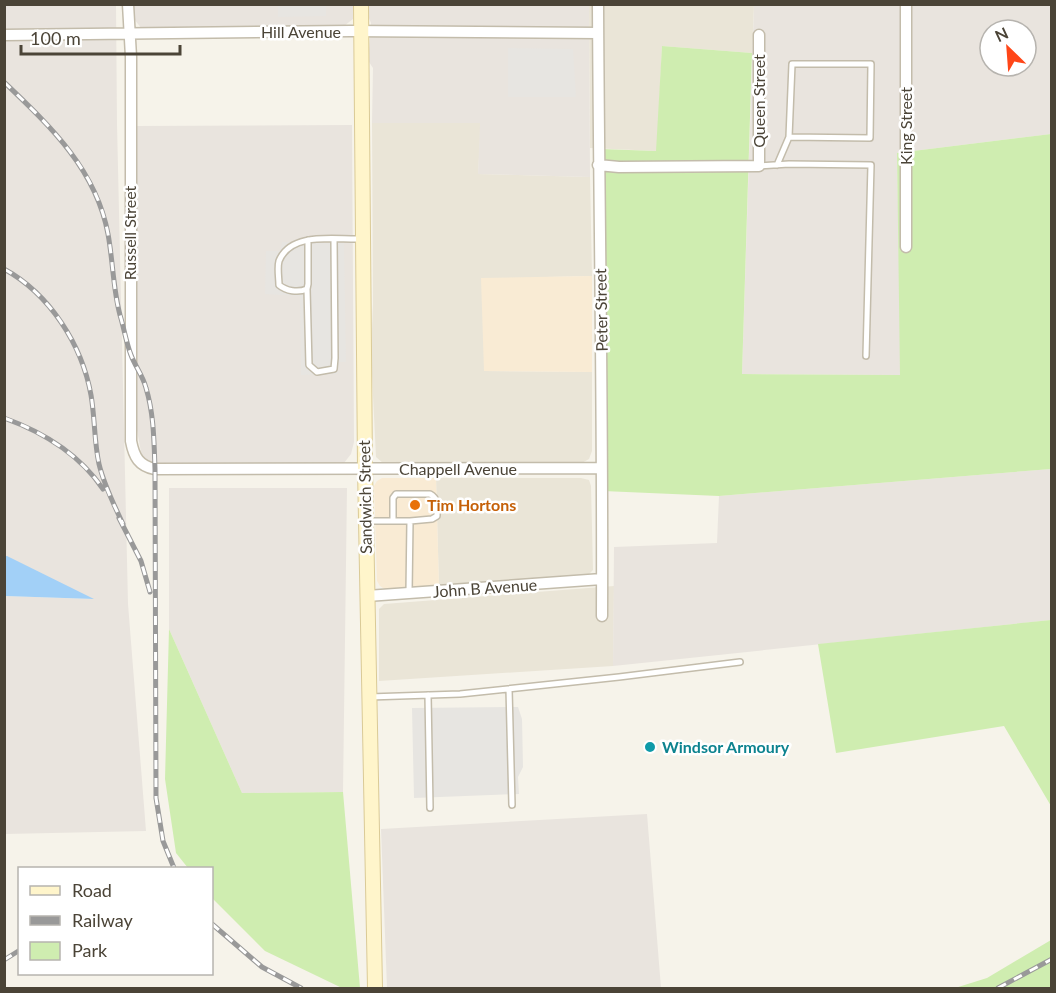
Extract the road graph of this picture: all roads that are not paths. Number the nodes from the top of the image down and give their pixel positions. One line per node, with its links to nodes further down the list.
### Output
1 (128, 4): 6 (street, Russell Street)
2 (361, 4): 5 (main road, Sandwich Street)
3 (598, 4): 7 (street, Peter Street)
4 (906, 4): 17 (street, King Street)
5 (361, 32): 6 (street, Hill Avenue); 7 (street, Hill Avenue); 15 (main road, Sandwich Street)
6 (128, 33): 8 (street, Hill Avenue); 20 (street, Russell Street)
7 (598, 33): 11 (street, Peter Street)
8 (4, 35)
9 (759, 35): 13 (street, Queen Street)
10 (789, 136): 10 (lane); 12 (lane)
11 (598, 165): 13 (street); 22 (street, Peter Street)
12 (777, 165): 13 (lane); 19 (lane)
13 (759, 166)
14 (334, 239): 15 (lane); 16 (lane); 18 (lane)
15 (363, 239): 21 (main road, Sandwich Street)
16 (308, 240): 18 (lane); 18 (lane)
17 (906, 247)
18 (307, 290)
19 (866, 356)
20 (138, 461): 21 (street, Chappell Avenue)
21 (365, 468): 22 (street, Chappell Avenue); 24 (main road, Sandwich Street)
22 (601, 468): 26 (street, Peter Street)
23 (393, 520): 24 (lane); 25 (lane); 25 (lane)
24 (366, 521): 28 (main road, Sandwich Street)
25 (410, 521): 27 (lane)
26 (602, 579): 27 (street, John B Avenue); 29 (street, Peter Street)
27 (409, 593): 28 (street, John B Avenue)
28 (367, 596): 33 (main road, Sandwich Street)
29 (602, 616)
30 (740, 662): 31 (lane)
31 (509, 688): 32 (lane); 34 (lane)
32 (428, 695): 33 (lane); 35 (lane)
33 (369, 698): 36 (main road, Sandwich Street)
34 (512, 805)
35 (430, 808)
36 (375, 988)

